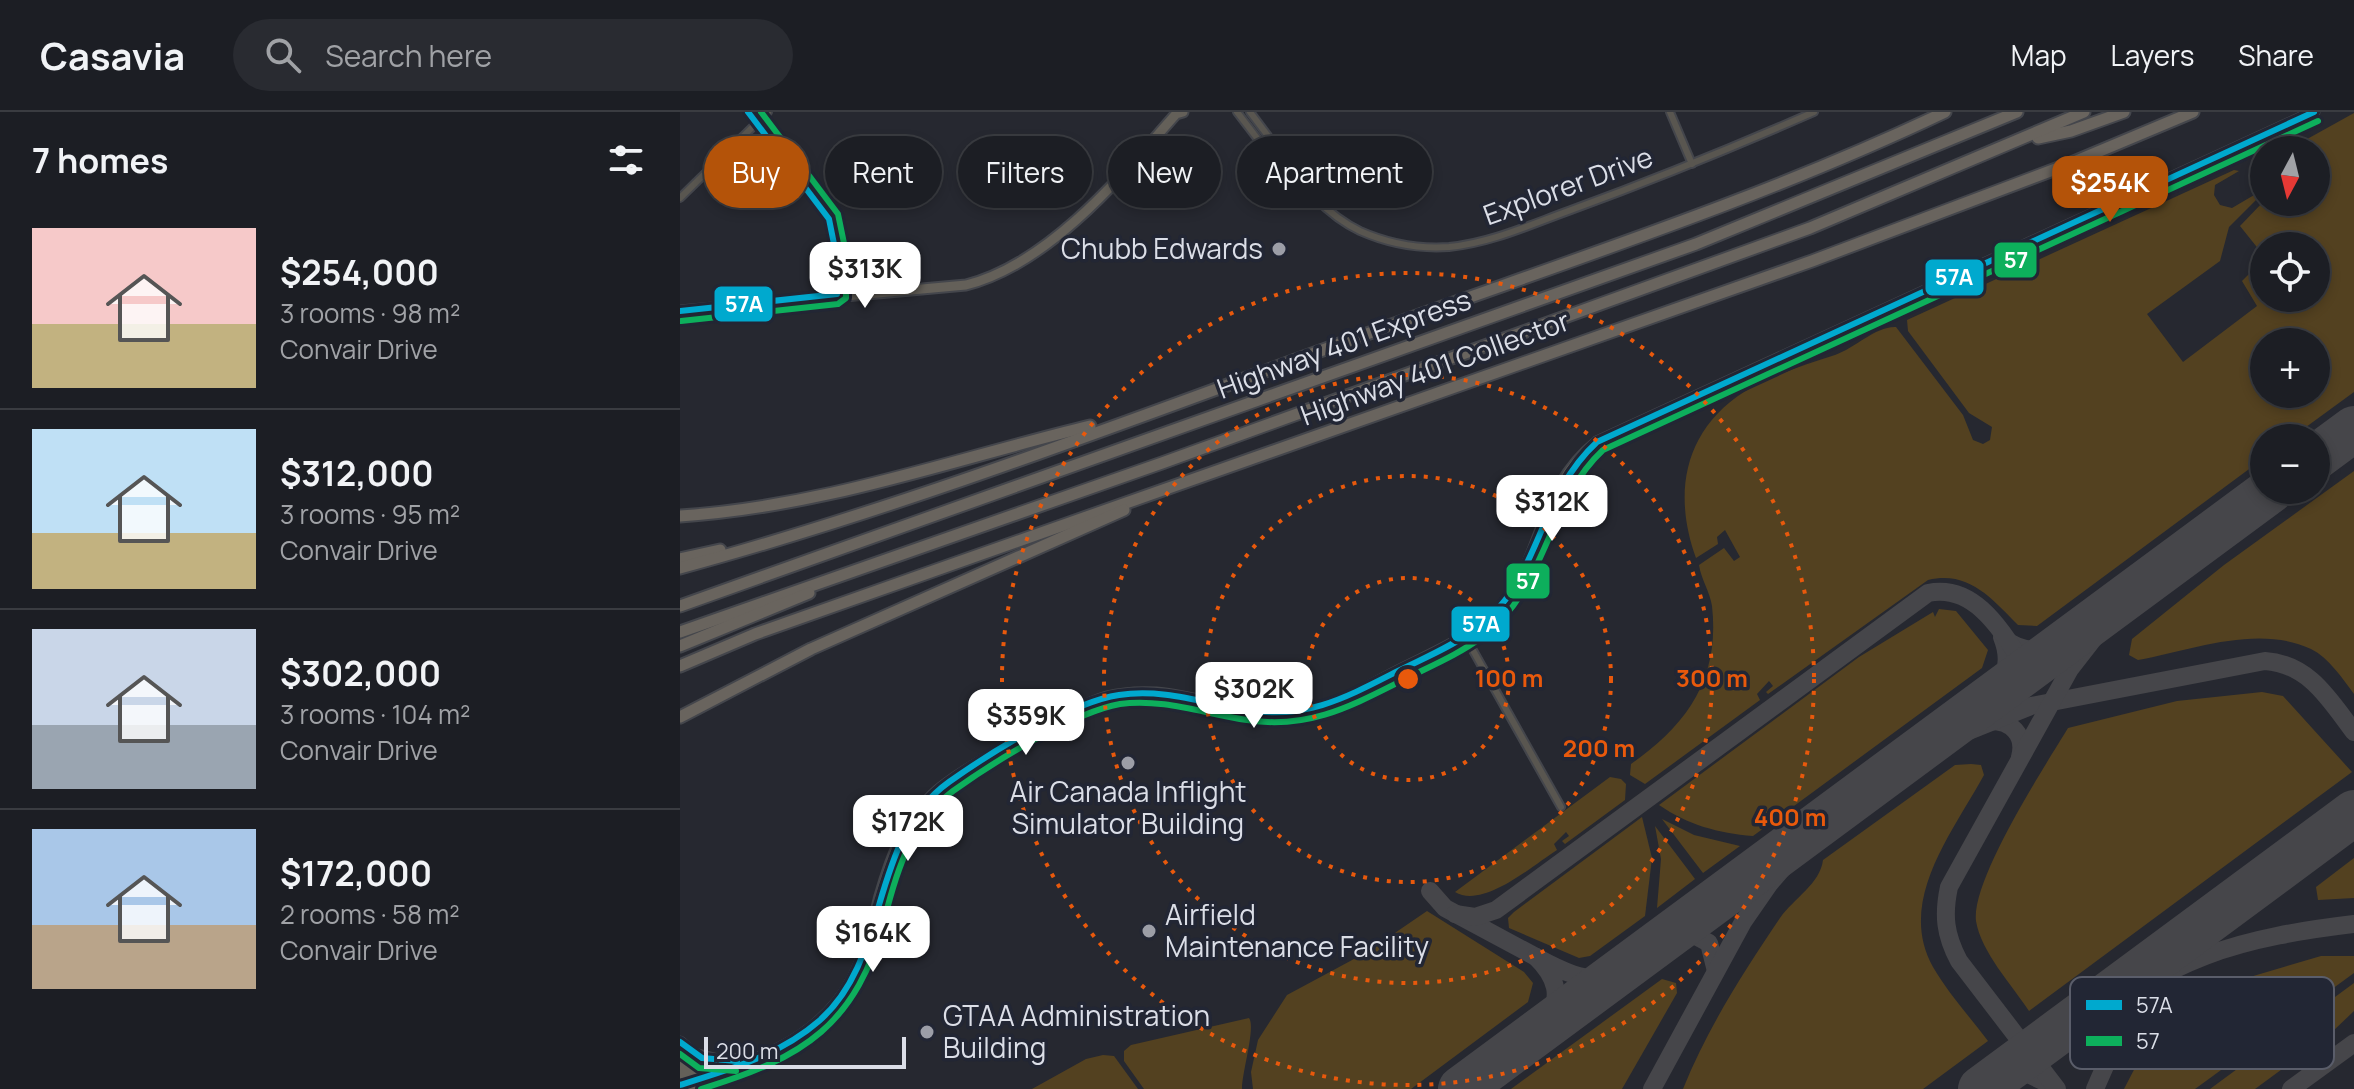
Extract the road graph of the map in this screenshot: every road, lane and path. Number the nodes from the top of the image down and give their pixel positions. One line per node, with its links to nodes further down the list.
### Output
1 (748, 112): 14 (street)
2 (768, 112): 14 (street)
3 (1237, 112): 15 (street, Explorer Drive)
4 (1250, 112): 16 (street, Explorer Drive)
5 (1670, 112): 18 (street)
6 (1814, 112): 18 (street, Explorer Drive)
7 (1945, 112): 23 (highway, Highway 401 Collector)
8 (2017, 112): 30 (highway, Highway 401 Express)
9 (2084, 112): 17 (highway, Highway 401 Express)
10 (2124, 112): 17 (highway)
11 (2193, 112): 24 (highway, Highway 401 Collector)
12 (2314, 112): 32 (street)
13 (1179, 113): 21 (street)
14 (757, 124): 19 (street); 21 (street)
15 (1255, 136)
16 (1268, 136)
17 (2014, 143): 29 (highway, Highway 401 Express)
18 (1692, 164): 20 (street, Explorer Drive)
19 (680, 198)
20 (1328, 208)
21 (837, 294): 22 (street)
22 (680, 311)
23 (1145, 413): 25 (highway); 26 (highway, Highway 401 Collector)
24 (1187, 482): 34 (highway, Highway 401 Collector); 35 (highway)
25 (680, 516)
26 (803, 532): 27 (highway); 28 (highway)
27 (680, 559)
28 (680, 568)
29 (864, 568): 31 (highway); 33 (highway)
30 (680, 606)
31 (680, 632)
32 (1466, 638): 36 (street); 40 (street)
33 (680, 646)
34 (683, 664)
35 (680, 717)
36 (1561, 807)
37 (680, 1042): 39 (street)
38 (680, 1055): 41 (street)
39 (725, 1062): 40 (street); 41 (street)
40 (745, 1063): 41 (street)
41 (685, 1080)

